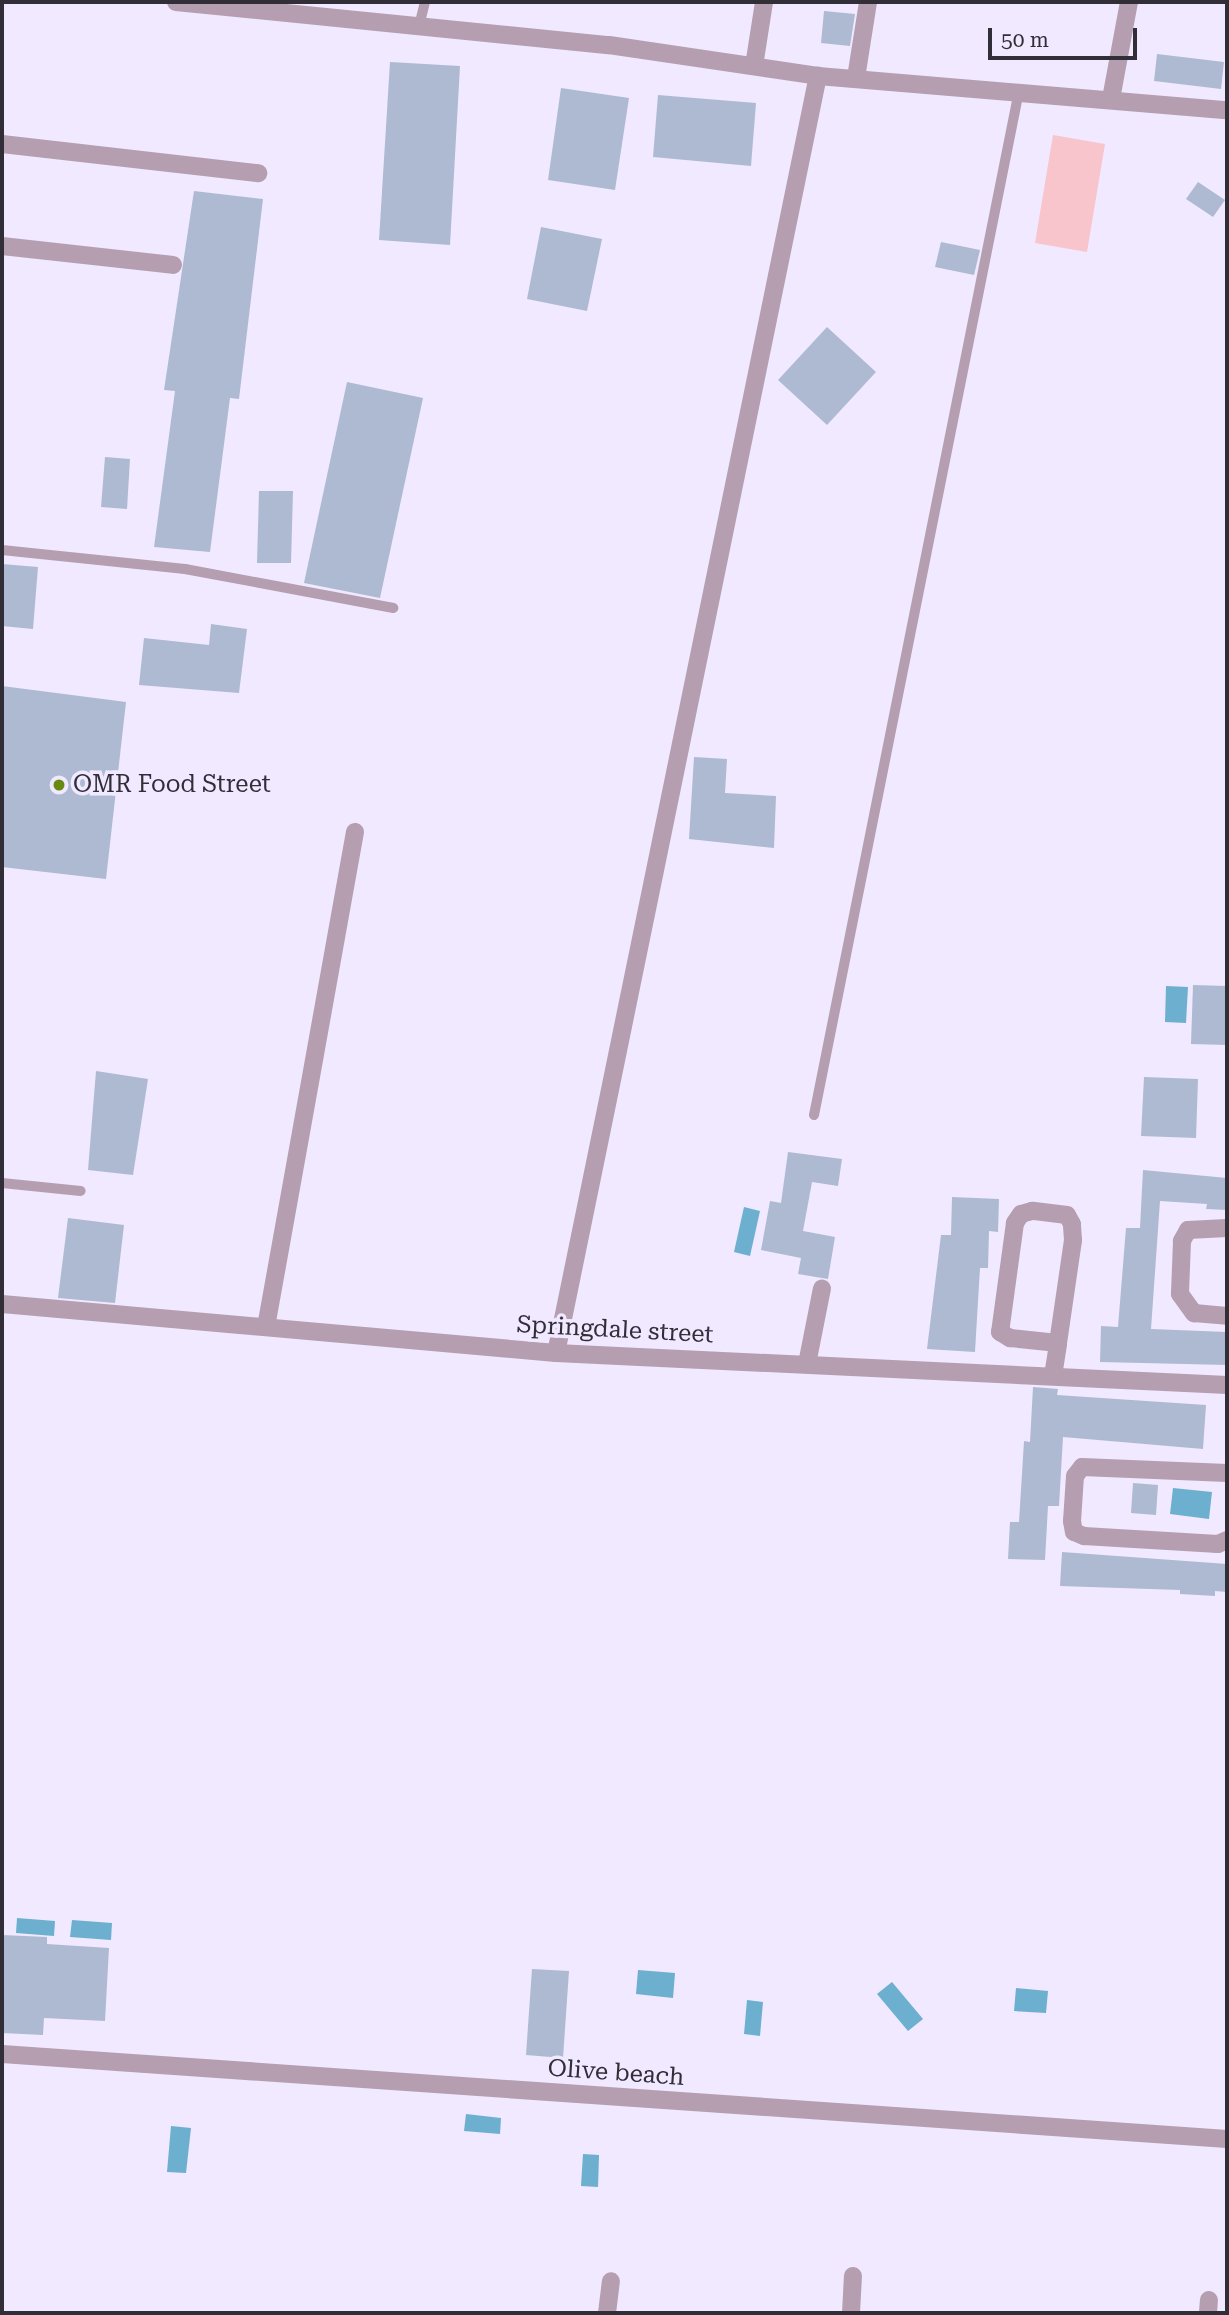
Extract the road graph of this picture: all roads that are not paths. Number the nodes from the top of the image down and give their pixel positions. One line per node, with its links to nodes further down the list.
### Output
1 (176, 2): 6 (street)
2 (425, 2): 6 (lane)
3 (764, 2): 7 (street)
4 (868, 2): 9 (street)
5 (1129, 2): 11 (street)
6 (419, 26): 7 (street)
7 (754, 66): 8 (street)
8 (818, 76): 9 (street); 29 (street)
9 (856, 78): 10 (street)
10 (1019, 91): 11 (street); 20 (lane)
11 (1111, 99): 12 (street)
12 (1227, 110)
13 (2, 144): 14 (street)
14 (258, 173)
15 (2, 246): 16 (street)
16 (173, 265)
17 (2, 550): 18 (lane)
18 (393, 608)
19 (355, 832): 27 (street)
20 (814, 1115)
21 (2, 1183): 22 (lane)
22 (81, 1191)
23 (1227, 1228): 26 (street)
24 (822, 1288): 30 (street)
25 (2, 1304): 27 (street, Springdale street)
26 (1227, 1316)
27 (266, 1327): 29 (street, Springdale street)
28 (1058, 1343): 28 (street); 31 (street)
29 (556, 1353): 30 (street, Springdale street)
30 (807, 1364): 31 (street, Springdale street)
31 (1053, 1376): 32 (street, Springdale street)
32 (1227, 1385)
33 (1227, 1473): 34 (street)
34 (1227, 1541)
35 (2, 2054): 36 (street, Olive beach)
36 (1227, 2138)
37 (853, 2276): 40 (street)
38 (611, 2281): 39 (street)
39 (607, 2313)
40 (851, 2313)

